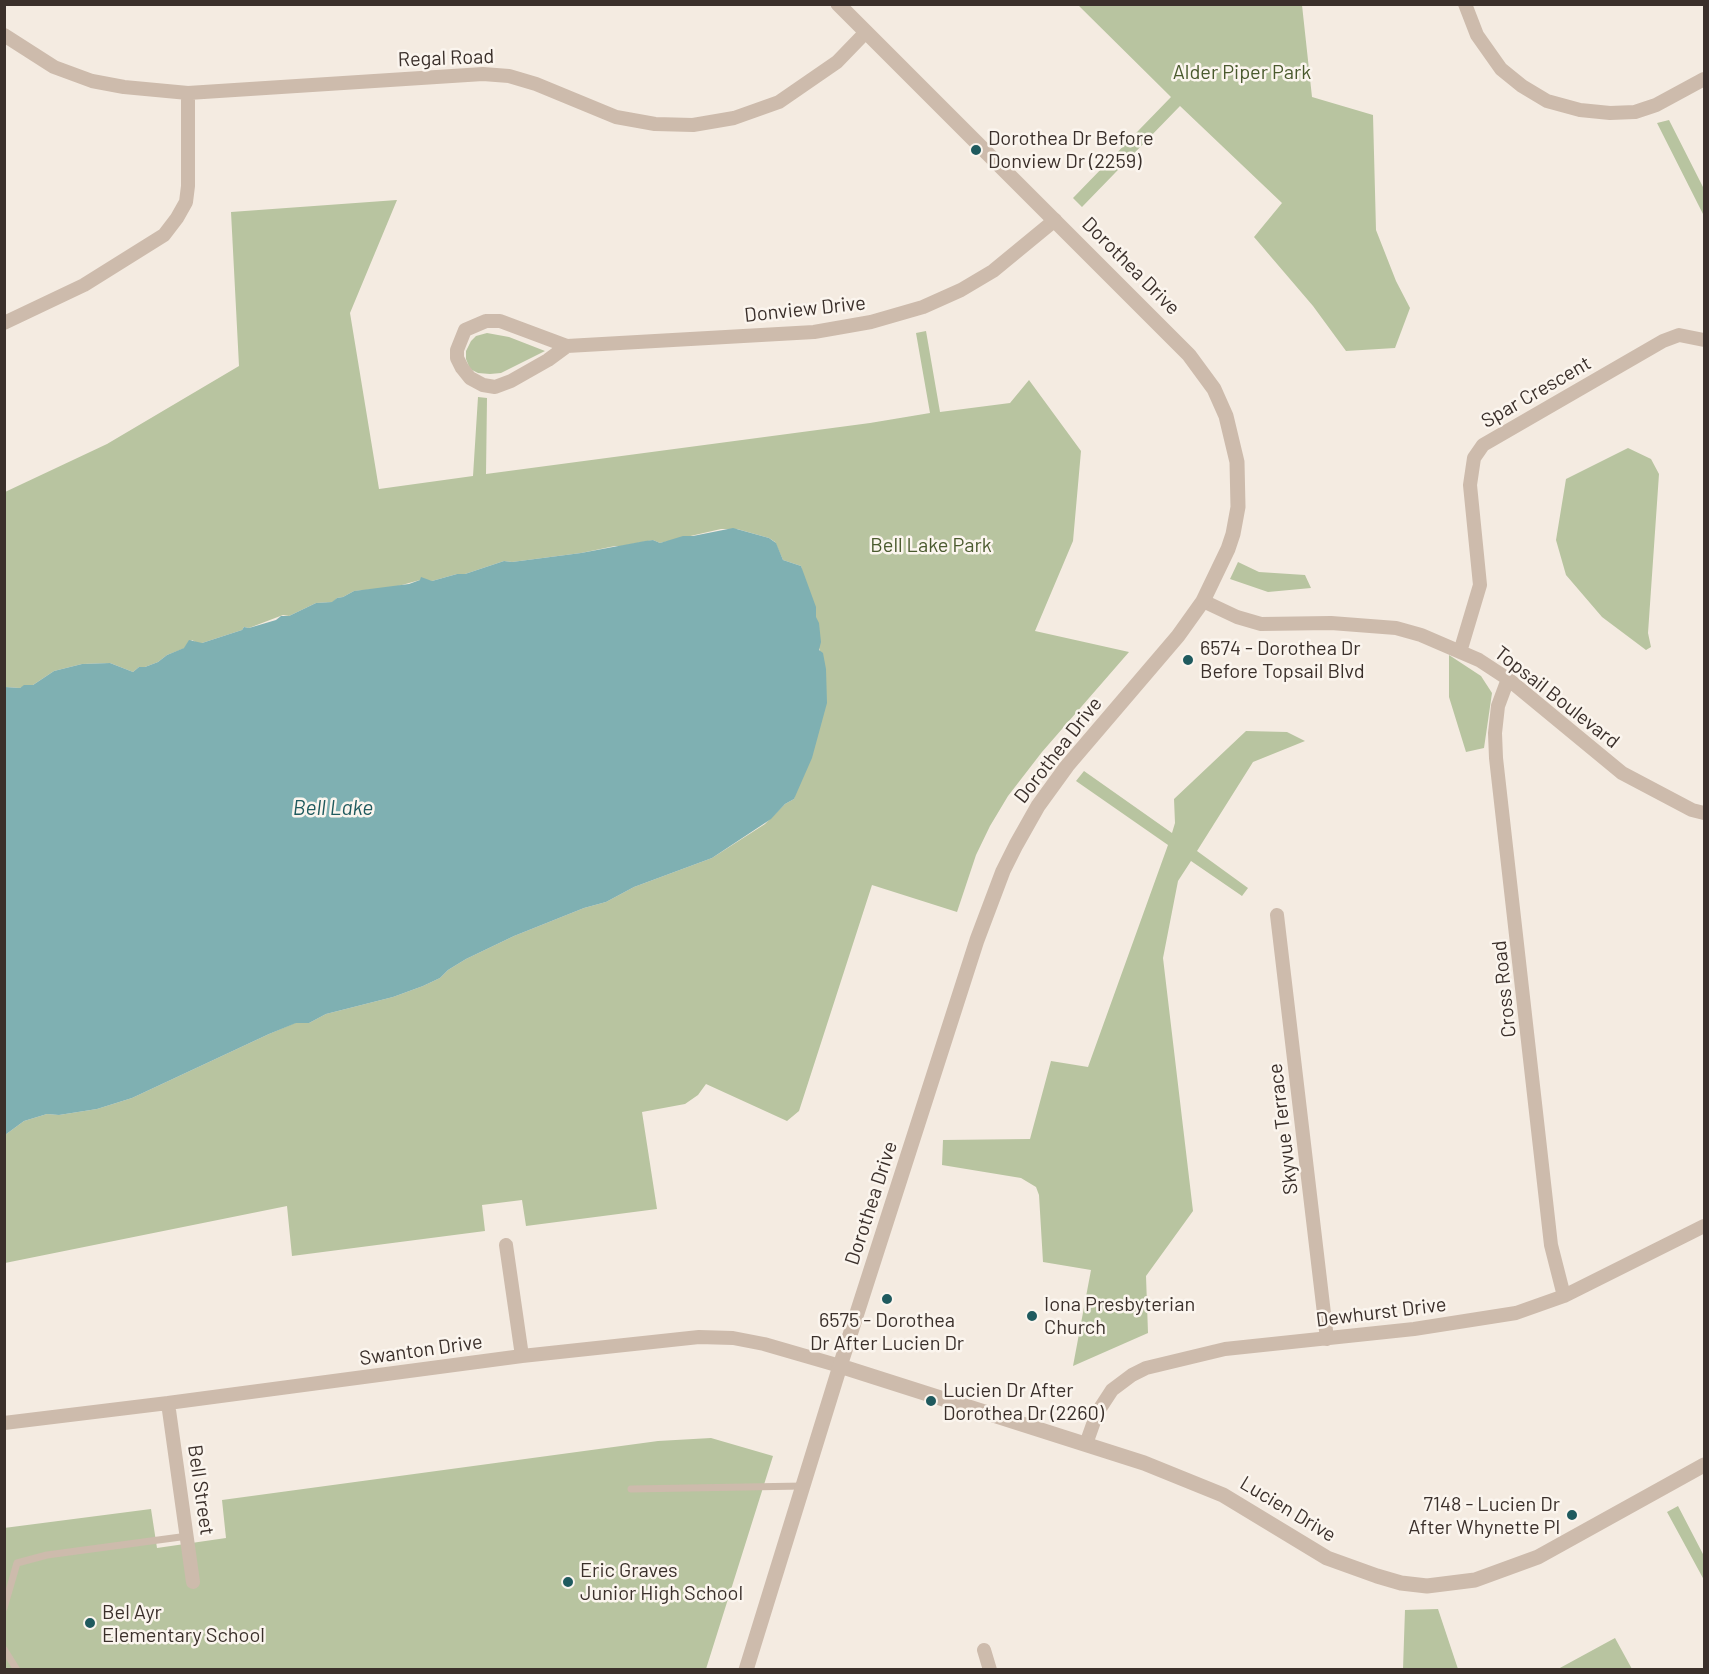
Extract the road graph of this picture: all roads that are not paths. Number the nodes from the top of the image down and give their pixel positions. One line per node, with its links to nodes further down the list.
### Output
1 (838, 4): 3 (street, Dorothea Drive)
2 (1465, 4): 5 (street)
3 (866, 32): 6 (street, Regal Road); 7 (street, Dorothea Drive)
4 (4, 35): 6 (street, Regal Road)
5 (1704, 79)
6 (189, 93): 8 (street)
7 (1055, 220): 10 (street, Donview Drive); 11 (street, Dorothea Drive)
8 (4, 323)
9 (1704, 340): 12 (street, Spar Crescent)
10 (567, 346): 10 (street, Donview Drive)
11 (1203, 601): 12 (street, Topsail Boulevard); 21 (street, Dorothea Drive)
12 (1460, 652): 13 (street, Topsail Boulevard)
13 (1508, 679): 14 (street, Topsail Boulevard); 18 (street, Cross Road)
14 (1704, 813)
15 (1277, 915): 19 (street, Skyvue Terrace)
16 (1704, 1226): 18 (street, Dewhurst Drive)
17 (506, 1245): 20 (street)
18 (1564, 1296): 19 (street, Dewhurst Drive)
19 (1327, 1339): 24 (street, Dewhurst Drive)
20 (522, 1356): 21 (street, Swanton Drive); 22 (street, Swanton Drive)
21 (840, 1366): 24 (street, Lucien Drive); 26 (street, Dorothea Drive)
22 (168, 1404): 23 (street, Swanton Drive); 28 (street, Bell Street)
23 (4, 1423)
24 (1086, 1444): 25 (street, Lucien Drive)
25 (1704, 1465)
26 (803, 1486): 27 (lane); 34 (street, Dorothea Drive)
27 (631, 1489)
28 (188, 1536): 29 (street, Bell Street); 30 (lane)
29 (194, 1582)
30 (4, 1608)
31 (4, 1649): 33 (lane)
32 (984, 1650): 35 (street)
33 (17, 1670)
34 (746, 1670)
35 (990, 1670)

